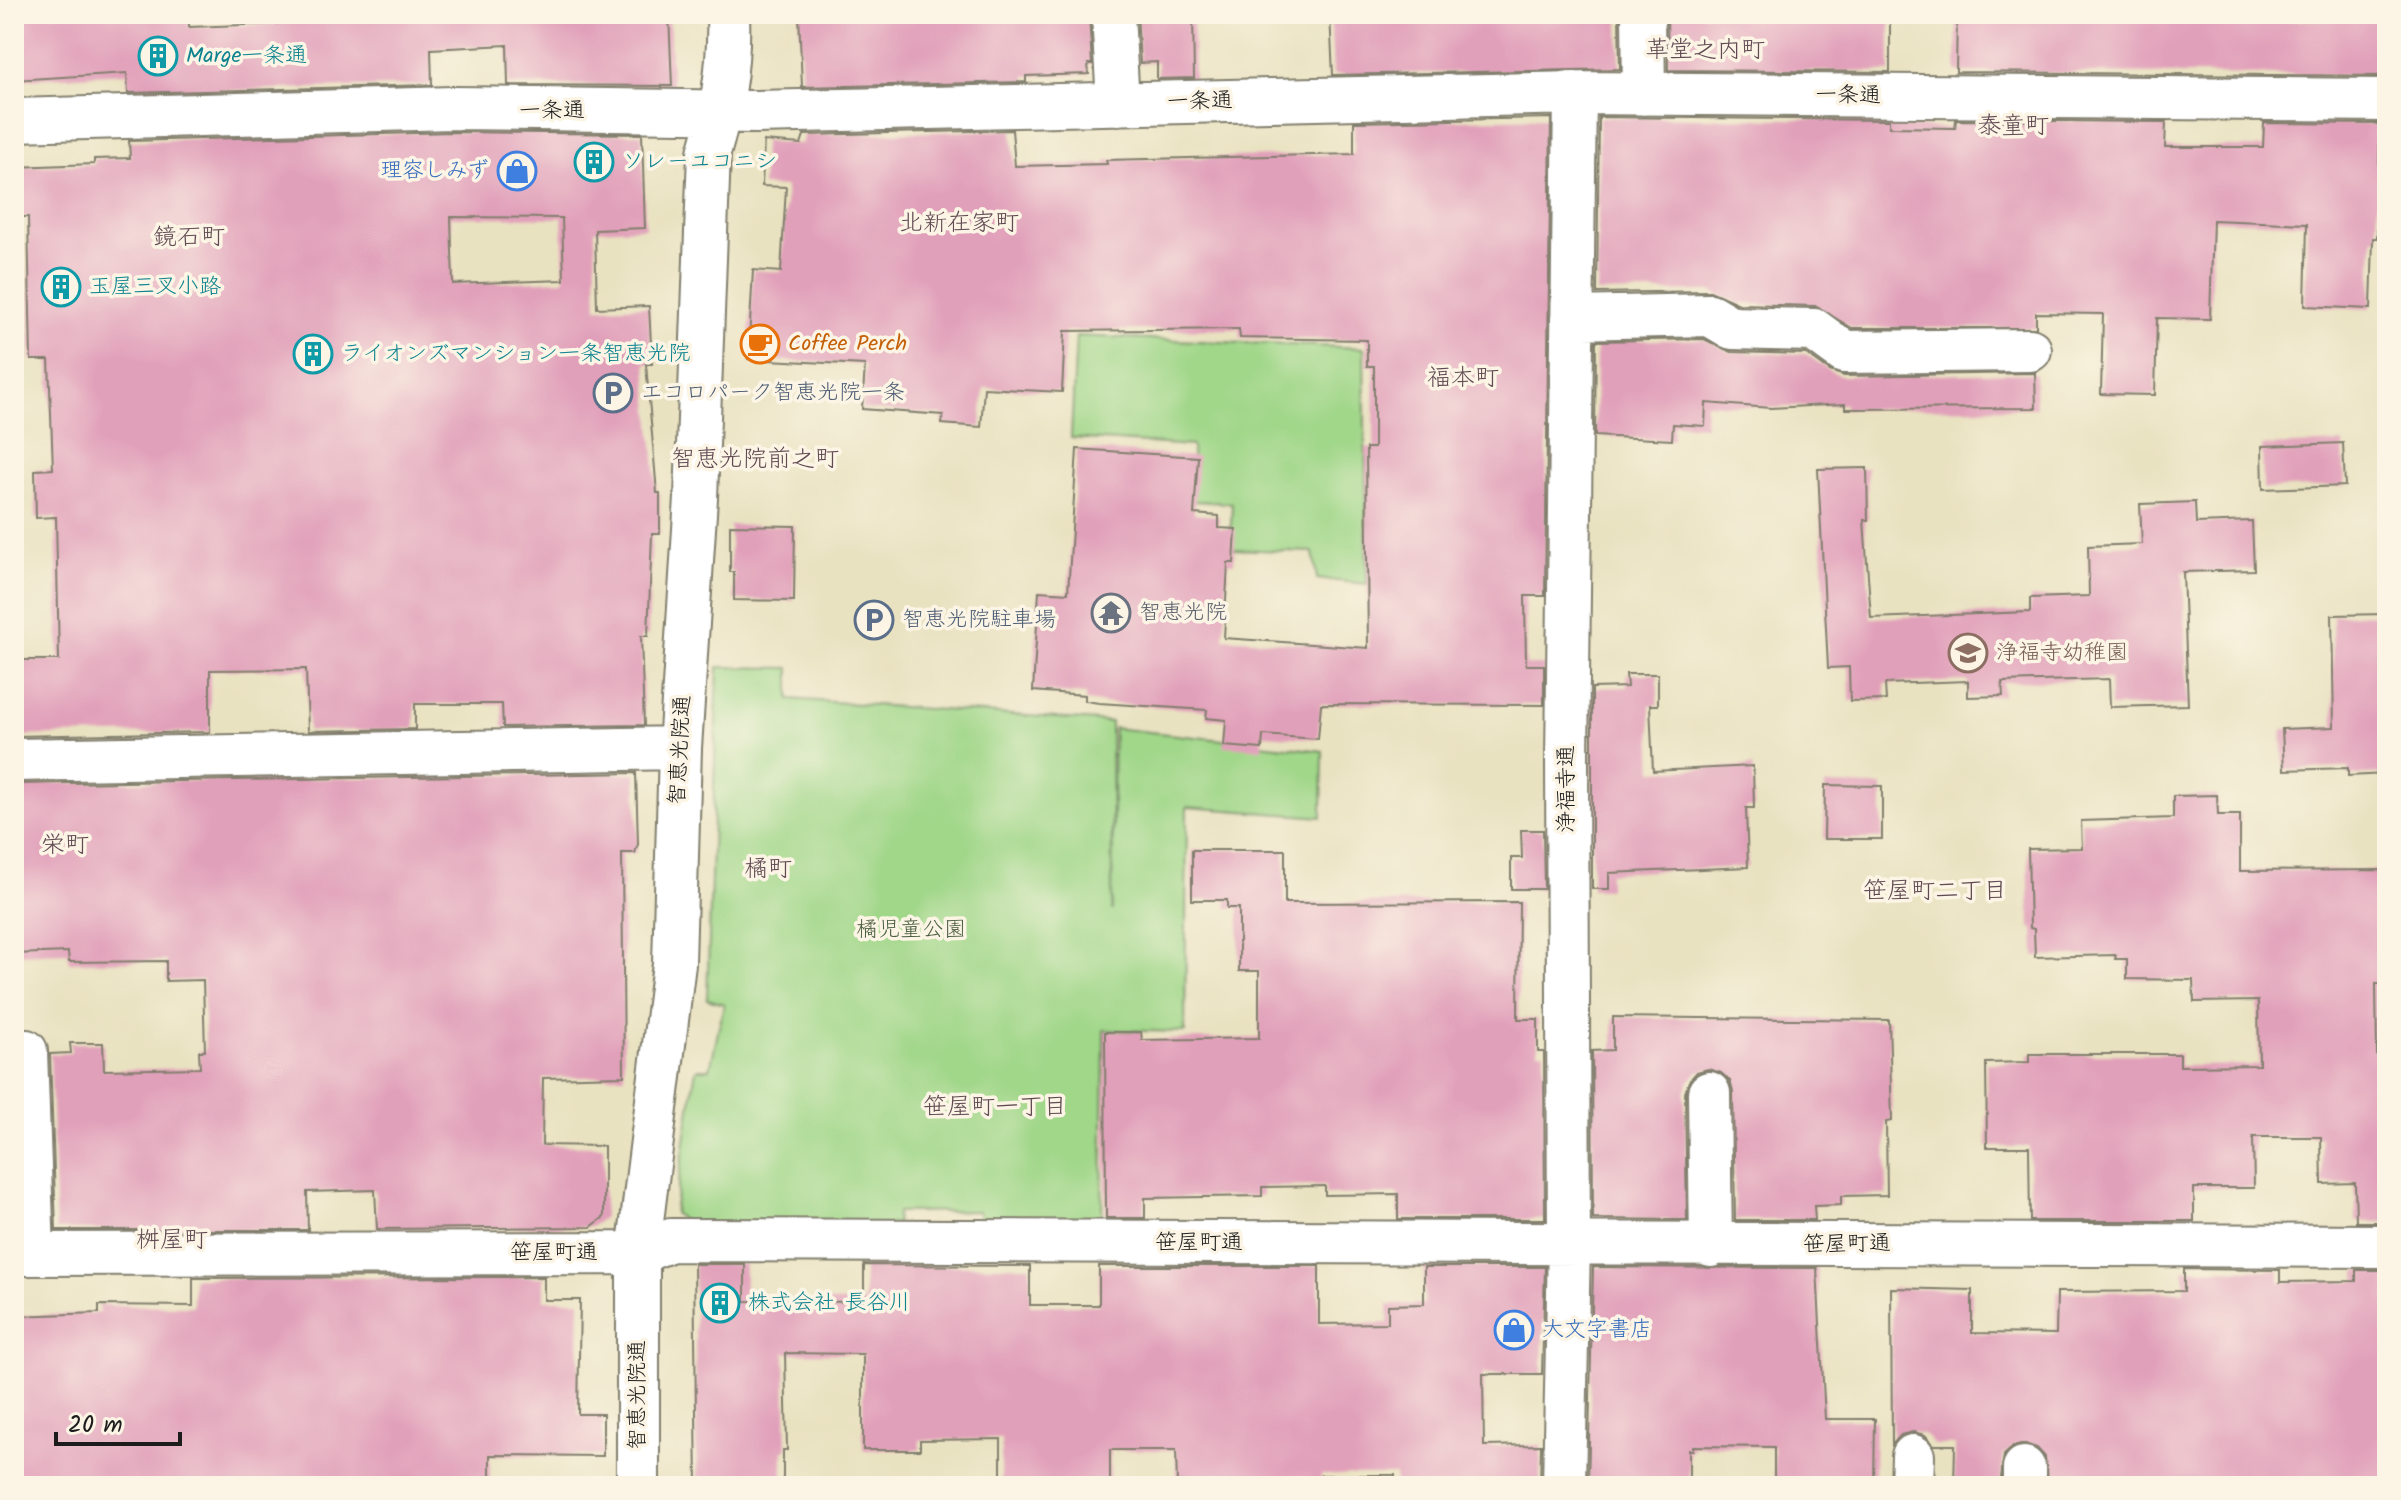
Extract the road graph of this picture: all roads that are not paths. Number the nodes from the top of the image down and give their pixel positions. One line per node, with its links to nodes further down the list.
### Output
1 (728, 14): 8 (street, 智恵光院通)
2 (1113, 14): 7 (street)
3 (1643, 14): 5 (street)
4 (1575, 93): 5 (street, 一条通); 7 (street, 一条通); 10 (street, 浄福寺通)
5 (1644, 94): 6 (street, 一条通)
6 (2387, 100)
7 (1118, 104): 8 (street, 一条通)
8 (721, 113): 9 (street, 一条通); 12 (street, 智恵光院通)
9 (14, 120)
10 (1572, 318): 11 (street); 16 (street, 浄福寺通)
11 (2030, 350)
12 (680, 748): 13 (street); 19 (street, 智恵光院通)
13 (14, 760)
14 (26, 1051): 20 (street)
15 (1709, 1093): 17 (street)
16 (1569, 1245): 17 (street, 笹屋町通); 19 (street, 笹屋町通); 22 (street, 浄福寺通)
17 (1711, 1246): 18 (street, 笹屋町通)
18 (2387, 1246)
19 (638, 1253): 20 (street, 笹屋町通); 21 (street, 智恵光院通)
20 (23, 1254)
21 (638, 1486)
22 (1564, 1486)

